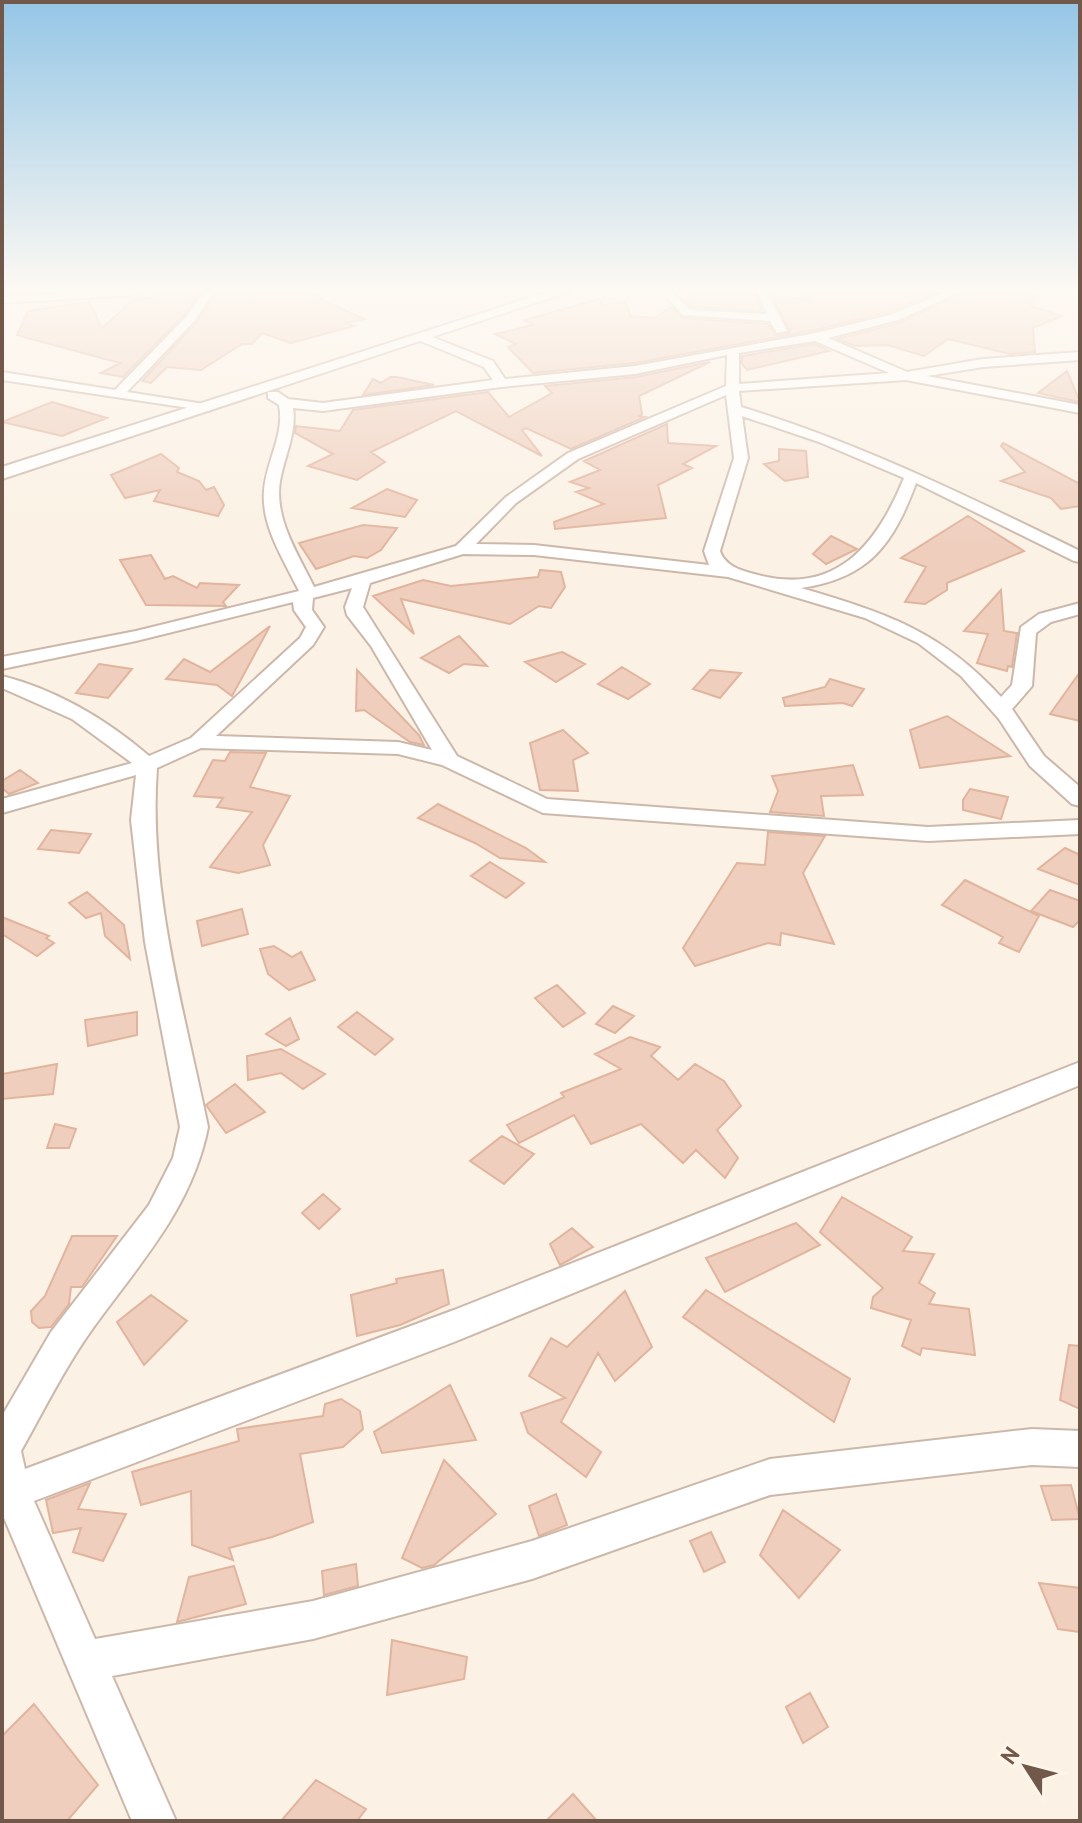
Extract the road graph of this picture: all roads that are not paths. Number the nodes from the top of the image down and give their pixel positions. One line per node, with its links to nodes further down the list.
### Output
1 (9, 377): 12 (street)
2 (134, 377): 12 (street)
3 (299, 377): 10 (street)
4 (497, 377): 9 (street)
5 (562, 377): 9 (street)
6 (732, 377): 11 (street)
7 (890, 377): 11 (street)
8 (912, 377): 17 (street)
9 (501, 383): 14 (street)
10 (265, 388): 13 (street); 15 (street)
11 (732, 388): 16 (street); 21 (street)
12 (118, 394): 15 (street)
13 (285, 403): 14 (street); 18 (street)
14 (315, 407): 18 (street)
15 (204, 408): 19 (street)
16 (734, 409): 20 (street); 23 (street)
17 (1080, 409)
18 (288, 421): 26 (street)
19 (2, 473)
20 (912, 475): 22 (street); 25 (street)
21 (462, 549): 23 (street); 24 (street)
22 (1080, 557)
23 (730, 572): 25 (street)
24 (363, 580): 26 (street); 32 (street)
25 (779, 585): 30 (street)
26 (308, 592): 28 (street); 31 (street)
27 (1080, 608): 30 (street)
28 (2, 663)
29 (2, 682): 33 (street)
30 (1001, 709): 34 (street)
31 (198, 742): 32 (street); 33 (street)
32 (449, 760): 36 (street)
33 (147, 765): 35 (street); 38 (street)
34 (1080, 799)
35 (2, 806)
36 (1080, 827)
37 (1080, 1073): 40 (street)
38 (3, 1447): 40 (street)
39 (1080, 1449): 41 (street)
40 (6, 1493): 41 (street)
41 (83, 1661): 42 (street)
42 (154, 1821)

